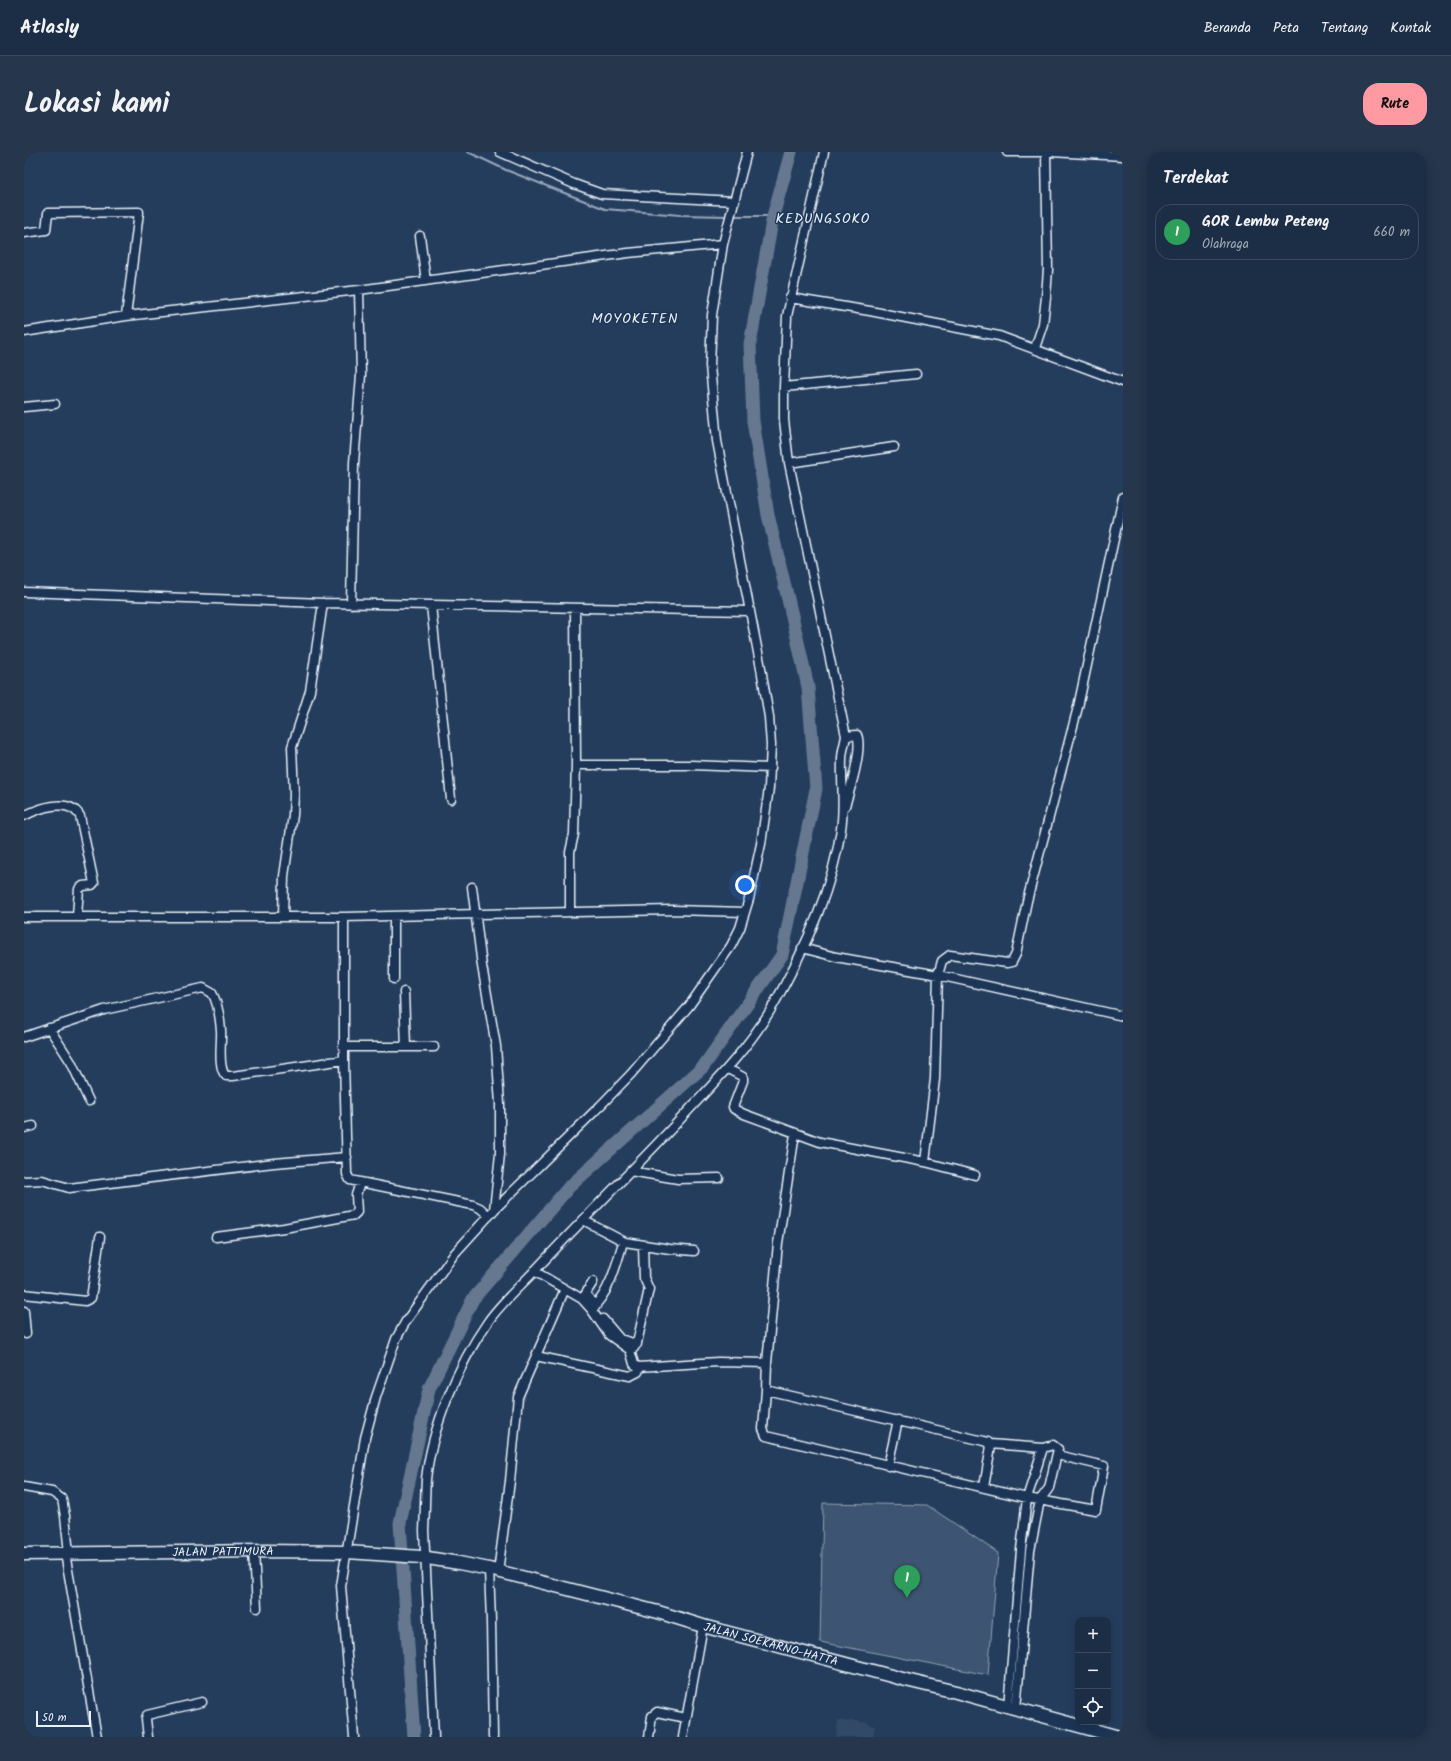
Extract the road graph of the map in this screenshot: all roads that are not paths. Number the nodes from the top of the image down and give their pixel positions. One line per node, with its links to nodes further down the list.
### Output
1 (500, 152): 7 (street)
2 (748, 152): 7 (street)
3 (824, 152): 13 (street)
4 (1007, 152): 5 (street)
5 (1049, 152): 6 (street); 16 (street)
6 (1123, 156)
7 (734, 203): 10 (street)
8 (24, 233): 14 (street)
9 (420, 236): 11 (street)
10 (723, 244): 11 (street); 30 (street)
11 (426, 281): 12 (street)
12 (359, 290): 14 (street); 27 (street)
13 (790, 298): 16 (street); 19 (street)
14 (126, 316): 15 (street)
15 (24, 332)
16 (1034, 348): 18 (street)
17 (916, 374): 19 (street)
18 (1123, 382)
19 (784, 387): 23 (street)
20 (55, 404): 21 (street)
21 (24, 407)
22 (894, 447): 23 (street)
23 (789, 463): 31 (street)
24 (1123, 497): 47 (street)
25 (24, 592): 26 (street)
26 (323, 603): 27 (street); 44 (street)
27 (351, 604): 28 (street)
28 (432, 605): 29 (street); 34 (street)
29 (575, 608): 30 (street); 32 (street)
30 (749, 610): 33 (street)
31 (846, 736): 35 (street); 35 (street)
32 (576, 764): 33 (street); 38 (street)
33 (770, 768): 39 (street)
34 (450, 799)
35 (843, 810): 46 (street)
36 (24, 816): 41 (street)
37 (472, 887): 40 (street)
38 (570, 912): 39 (street); 40 (street)
39 (745, 912): 69 (street)
40 (476, 915): 42 (street); 69 (street)
41 (77, 916): 43 (street); 44 (street)
42 (394, 916): 45 (street); 48 (street)
43 (24, 917)
44 (283, 917): 45 (street)
45 (344, 917): 53 (street)
46 (802, 948): 47 (street); 57 (street)
47 (938, 975): 50 (street); 63 (street)
48 (394, 979)
49 (404, 992): 54 (street)
50 (1123, 1016)
51 (49, 1028): 52 (street); 56 (street); 58 (street)
52 (24, 1037)
53 (343, 1047): 54 (street); 56 (street)
54 (406, 1047): 55 (street)
55 (434, 1047)
56 (344, 1060): 62 (street)
57 (728, 1069): 61 (street); 64 (street)
58 (89, 1101)
59 (33, 1126): 60 (street)
60 (24, 1128)
61 (795, 1134): 63 (street); 87 (street)
62 (347, 1157): 67 (street); 68 (street)
63 (925, 1162): 65 (street)
64 (630, 1171): 66 (street); 70 (street)
65 (975, 1174)
66 (719, 1178)
67 (24, 1181)
68 (360, 1183): 69 (street); 72 (street)
69 (492, 1213): 102 (street)
70 (584, 1220): 73 (street); 76 (street)
71 (100, 1237): 79 (street)
72 (216, 1237)
73 (623, 1242): 74 (street); 81 (street)
74 (643, 1246): 75 (street); 84 (street)
75 (694, 1251)
76 (534, 1271): 78 (street); 105 (street)
77 (593, 1282): 80 (street)
78 (565, 1289): 80 (street); 86 (street)
79 (24, 1294)
80 (584, 1297): 81 (street)
81 (594, 1307): 84 (street); 85 (street)
82 (24, 1311): 83 (street)
83 (26, 1334)
84 (637, 1344): 85 (street)
85 (630, 1350): 88 (street)
86 (536, 1356): 88 (street); 106 (street)
87 (767, 1363): 88 (street); 89 (street)
88 (640, 1367)
89 (766, 1390): 90 (street); 94 (street)
90 (898, 1420): 91 (street); 94 (street)
91 (990, 1444): 92 (street); 96 (street)
92 (1043, 1448): 93 (street); 97 (street)
93 (1057, 1455): 98 (street); 98 (street)
94 (888, 1466): 96 (street)
95 (24, 1487): 103 (street)
96 (984, 1488): 97 (street)
97 (1027, 1498): 98 (street); 99 (street)
98 (1040, 1500): 101 (street)
99 (1021, 1550): 101 (street); 108 (street)
100 (254, 1551): 102 (highway, JALAN PATTIMURA); 103 (highway, JALAN PATTIMURA); 107 (street)
101 (1030, 1551): 109 (street)
102 (347, 1552): 105 (highway, JALAN PATTIMURA); 116 (street)
103 (67, 1553): 104 (highway, JALAN PATTIMURA); 114 (street)
104 (24, 1554)
105 (424, 1557): 106 (highway, JALAN SOEKARNO-HATTA); 117 (street)
106 (494, 1570): 110 (highway, JALAN SOEKARNO-HATTA); 118 (street)
107 (257, 1608)
108 (1016, 1618): 109 (street); 112 (street)
109 (1024, 1619): 112 (street)
110 (703, 1626): 112 (highway, JALAN SOEKARNO-HATTA); 113 (street)
111 (202, 1702): 115 (street)
112 (1012, 1708): 121 (highway, JALAN SOEKARNO-HATTA)
113 (686, 1718): 119 (street); 120 (street)
114 (97, 1737)
115 (148, 1737)
116 (354, 1737)
117 (434, 1737)
118 (492, 1737)
119 (649, 1737)
120 (683, 1737)
121 (1119, 1737)

